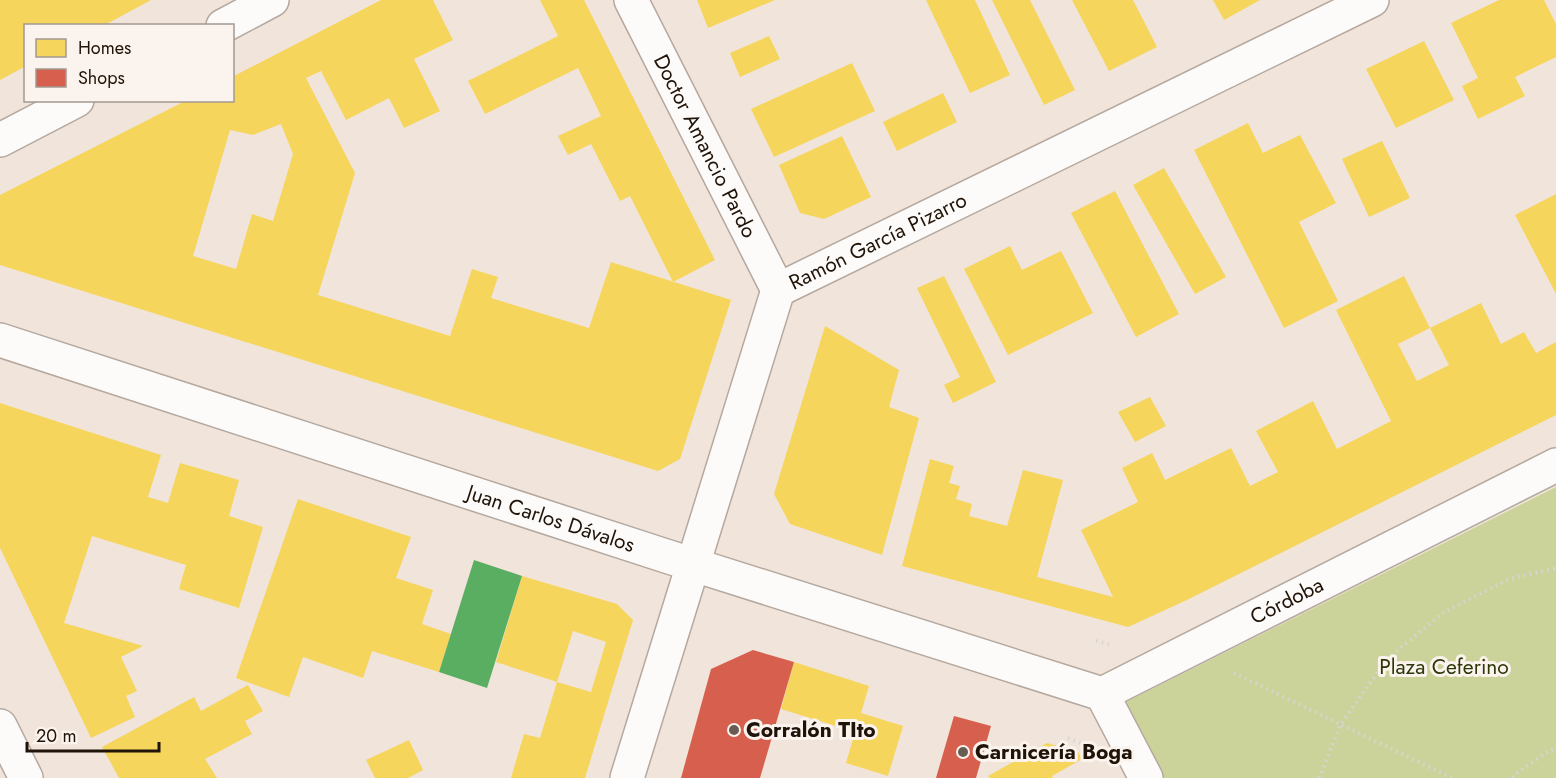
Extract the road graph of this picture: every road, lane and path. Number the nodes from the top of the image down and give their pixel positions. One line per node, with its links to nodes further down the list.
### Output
1 (272, 0): 4 (street)
2 (631, 0): 7 (street, Doctor Amancio Pardo)
3 (1372, 0): 7 (street, Ramón García Pizarro)
4 (227, 24)
5 (73, 102): 6 (street)
6 (0, 140)
7 (778, 290): 10 (street, Ramón García Pizarro)
8 (0, 340): 10 (street, Juan Carlos Dávalos)
9 (1556, 465): 13 (street, Córdoba)
10 (693, 565): 13 (street, Juan Carlos Dávalos); 18 (street, Ramón García Pizarro)
11 (1556, 568): 14 (path)
12 (1226, 669): 14 (path)
13 (1102, 694): 19 (street)
14 (1341, 724): 20 (path); 21 (path)
15 (0, 726): 17 (street)
16 (1556, 748): 22 (path)
17 (26, 778)
18 (627, 778)
19 (1146, 778)
20 (1319, 778)
21 (1452, 778)
22 (1513, 778)

